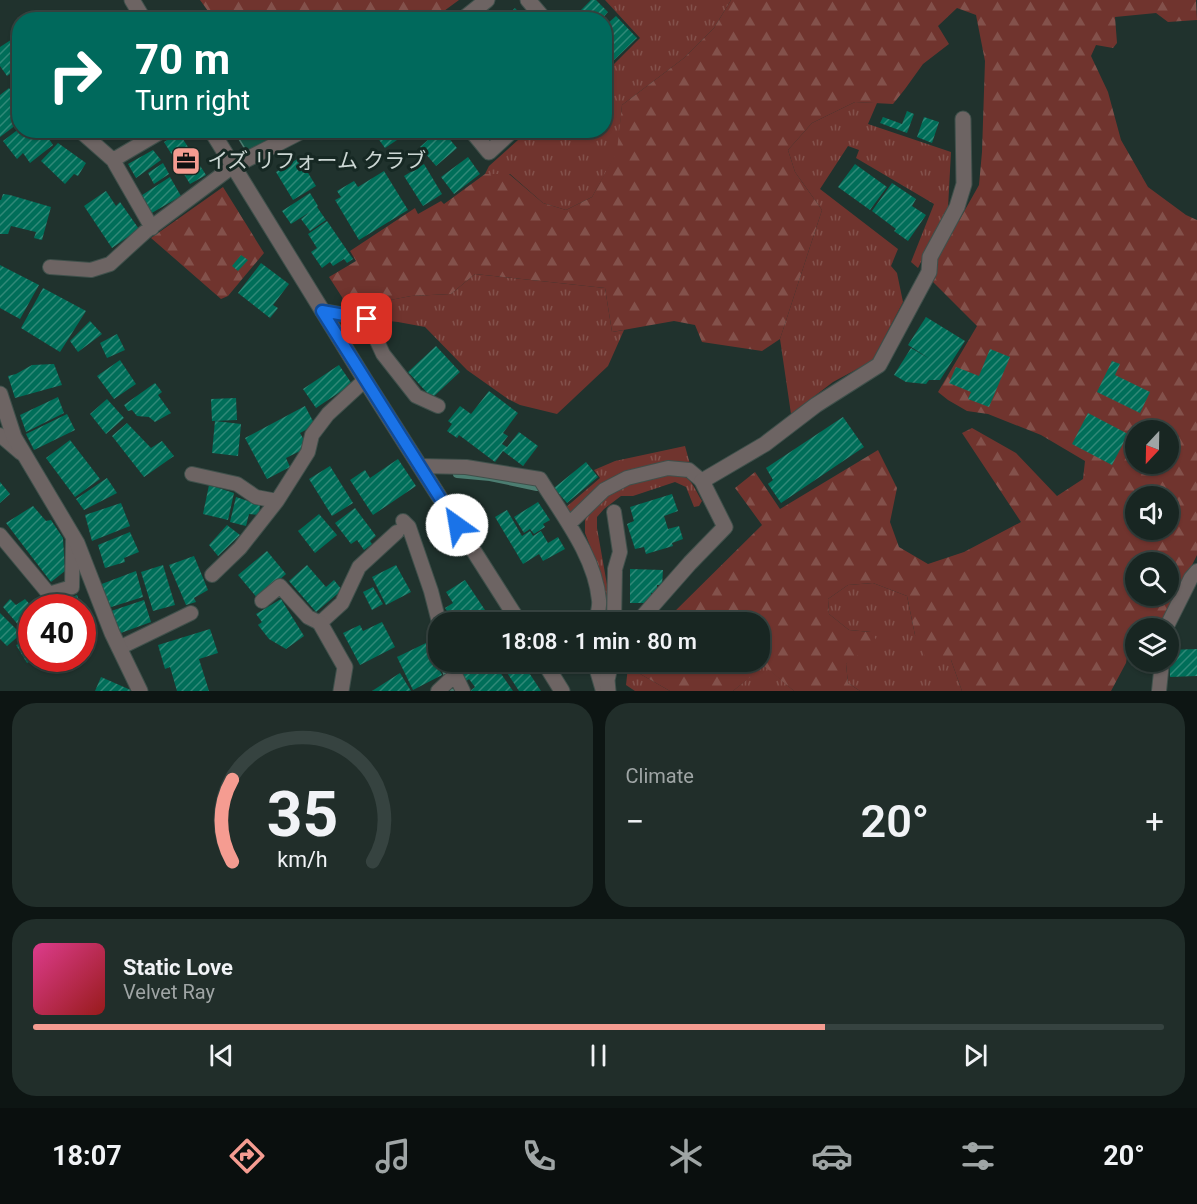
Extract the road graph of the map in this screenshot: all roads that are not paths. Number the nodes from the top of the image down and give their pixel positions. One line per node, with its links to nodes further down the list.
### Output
1 (487, 0): 3 (street)
2 (528, 0): 4 (street)
3 (472, 12)
4 (538, 12)
5 (963, 120): 24 (street)
6 (88, 138): 12 (lane)
7 (150, 138): 12 (lane)
8 (216, 138): 13 (street)
9 (288, 138): 13 (street)
10 (478, 138): 11 (street)
11 (504, 138)
12 (113, 160): 14 (lane)
13 (232, 166): 14 (lane); 16 (street)
14 (152, 228): 15 (lane)
15 (50, 267)
16 (322, 311): 17 (street); 19 (lane)
17 (365, 380): 22 (street); 25 (lane)
18 (0, 394): 21 (street)
19 (438, 406)
20 (0, 435): 21 (lane)
21 (27, 459): 29 (street)
22 (420, 466): 27 (lane); 34 (street)
23 (192, 474): 25 (lane)
24 (702, 481): 27 (lane); 37 (street)
25 (277, 501): 31 (lane)
26 (614, 512): 36 (lane)
27 (570, 523): 35 (lane)
28 (0, 535): 29 (lane)
29 (73, 536): 41 (street)
30 (1197, 571): 39 (lane)
31 (212, 575)
32 (262, 601): 40 (lane)
33 (436, 612): 40 (lane)
34 (513, 612)
35 (598, 612)
36 (614, 612)
37 (647, 612)
38 (191, 613): 41 (lane)
39 (1171, 618)
40 (320, 623): 50 (street)
41 (119, 648): 49 (street)
42 (454, 672): 47 (lane)
43 (550, 672): 48 (street)
44 (597, 672): 53 (lane)
45 (609, 672): 54 (street)
46 (1161, 672): 55 (lane)
47 (455, 675): 51 (lane); 52 (lane)
48 (561, 690)
49 (140, 691)
50 (341, 691)
51 (438, 691)
52 (463, 691)
53 (603, 691)
54 (608, 691)
55 (1159, 691)

